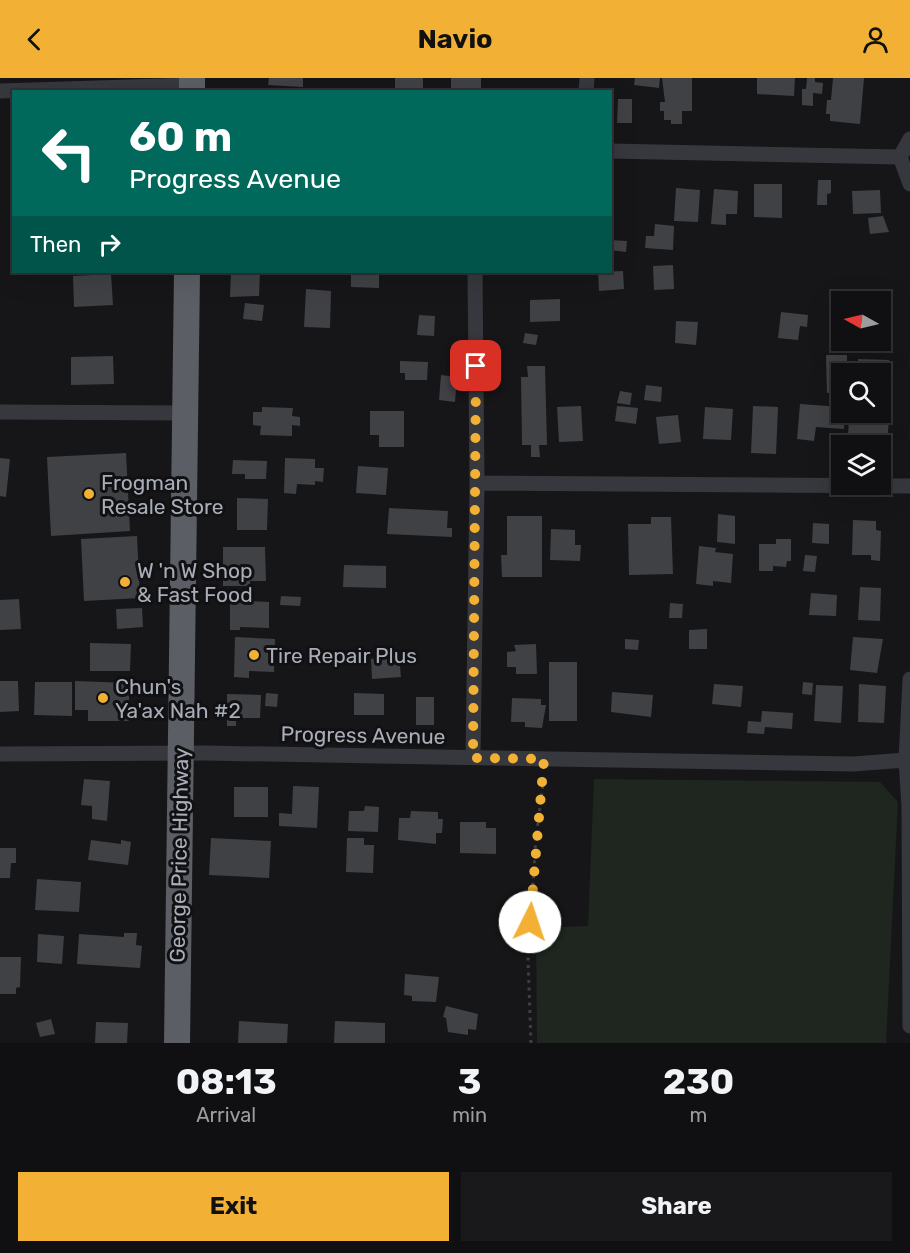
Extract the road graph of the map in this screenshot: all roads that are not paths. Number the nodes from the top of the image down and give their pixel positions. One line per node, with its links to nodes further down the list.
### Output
1 (192, 85): 2 (street)
2 (32, 90)
3 (910, 139): 5 (street)
4 (612, 151): 5 (street)
5 (900, 157): 6 (street)
6 (910, 184)
7 (187, 273): 10 (highway, George Price Highway)
8 (475, 273): 11 (street)
9 (0, 412): 10 (street)
10 (184, 413): 14 (highway, George Price Highway)
11 (477, 483): 12 (street); 16 (street)
12 (910, 486)
13 (910, 679): 17 (street)
14 (180, 753): 15 (street, Progress Avenue); 16 (street, Progress Avenue); 20 (highway, George Price Highway)
15 (0, 754)
16 (473, 758): 17 (street, Progress Avenue)
17 (906, 760): 18 (street)
18 (909, 923): 19 (street)
19 (910, 1026)
20 (177, 1043)

